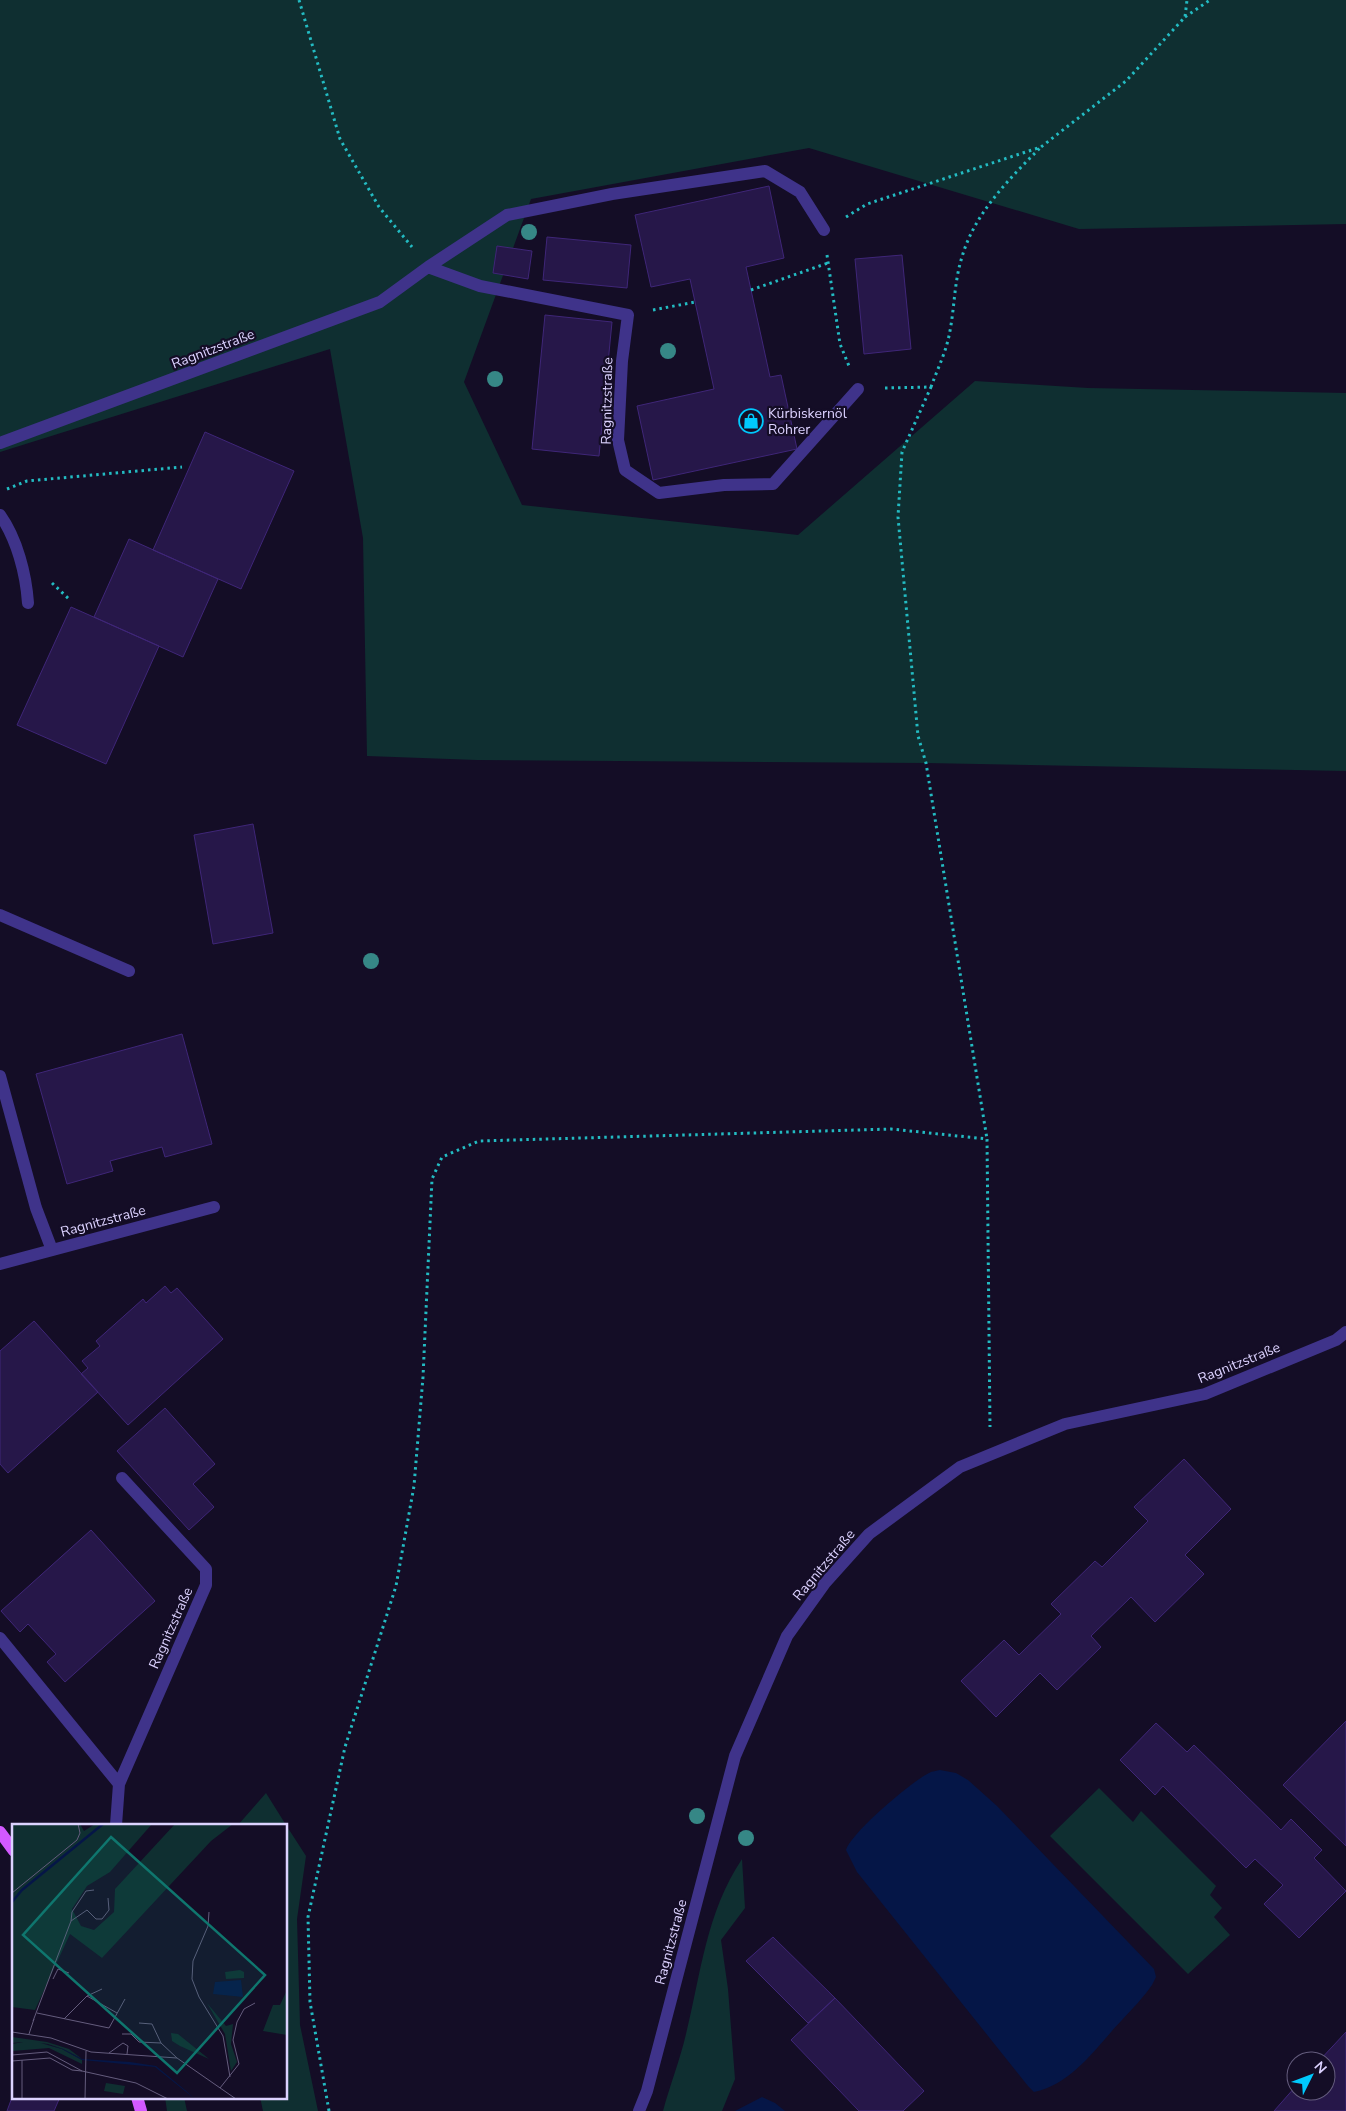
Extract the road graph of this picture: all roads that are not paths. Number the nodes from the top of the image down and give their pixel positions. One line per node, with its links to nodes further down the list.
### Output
1 (824, 230): 2 (lane, Ragnitzstraße)
2 (428, 267): 3 (lane, Ragnitzstraße); 4 (lane, Ragnitzstraße)
3 (858, 389)
4 (0, 443)
5 (0, 515): 6 (lane)
6 (28, 604)
7 (0, 915): 8 (lane)
8 (129, 971)
9 (0, 1076): 11 (lane)
10 (214, 1208): 11 (lane, Ragnitzstraße)
11 (52, 1250): 12 (lane, Ragnitzstraße)
12 (0, 1264)
13 (1346, 1332): 22 (lane, Ragnitzstraße)
14 (122, 1478): 16 (lane, Ragnitzstraße)
15 (0, 1638): 16 (lane)
16 (119, 1784): 17 (lane, Ragnitzstraße)
17 (116, 1824)
18 (0, 1832): 19 (main road)
19 (12, 1848)
20 (138, 2098): 21 (main road)
21 (141, 2111)
22 (639, 2111)

